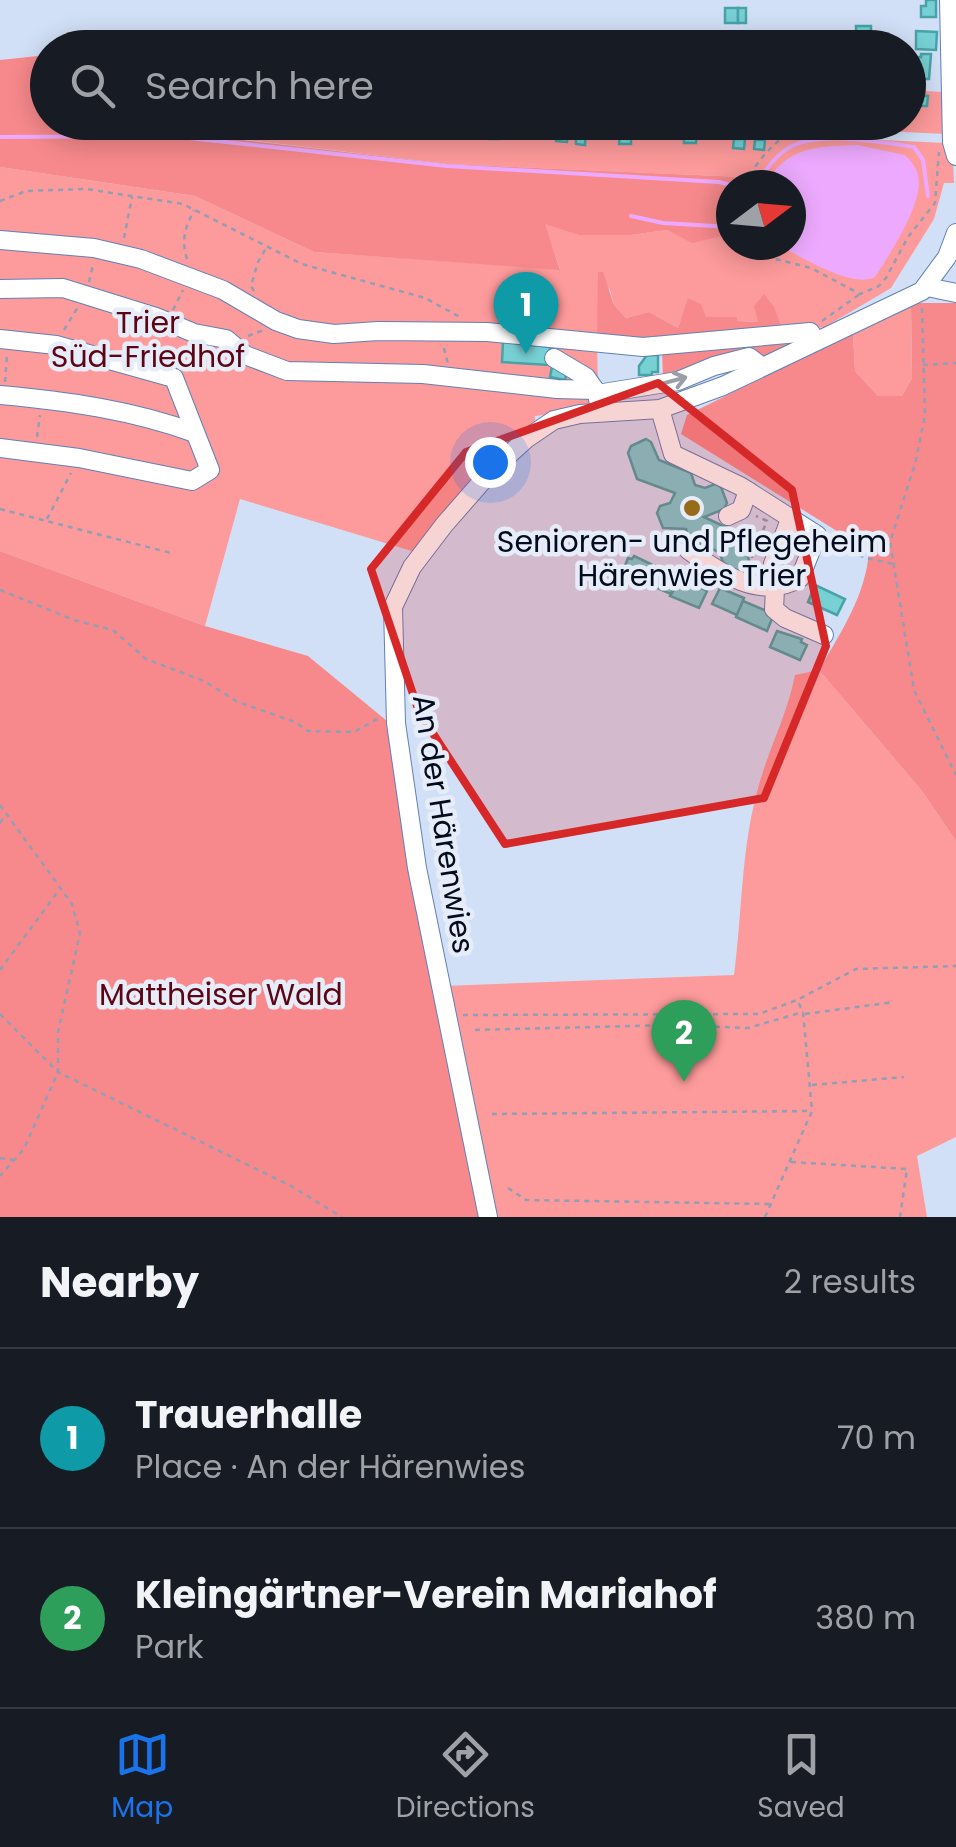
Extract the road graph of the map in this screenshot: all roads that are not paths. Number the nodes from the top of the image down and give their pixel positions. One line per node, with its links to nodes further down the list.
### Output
1 (949, 0): 2 (street)
2 (956, 156)
3 (956, 233): 6 (street)
4 (0, 240): 8 (street)
5 (0, 289): 13 (street)
6 (924, 289): 7 (street); 8 (street, An der Härenwies)
7 (956, 293)
8 (813, 336): 11 (street, An der Härenwies)
9 (4, 339): 16 (street)
10 (554, 358): 13 (street)
11 (761, 366): 13 (street, one-way to 11); 14 (street, An der Härenwies)
12 (3, 386): 16 (street)
13 (596, 392): 15 (street)
14 (660, 409): 15 (street, An der Härenwies); 18 (street)
15 (600, 414): 25 (street, An der Härenwies)
16 (195, 433): 17 (street)
17 (0, 448)
18 (748, 491): 19 (street); 20 (street)
19 (734, 513)
20 (791, 518): 22 (street); 23 (street)
21 (688, 550): 23 (street)
22 (773, 564)
23 (775, 589): 24 (street)
24 (824, 635)
25 (488, 1217)

